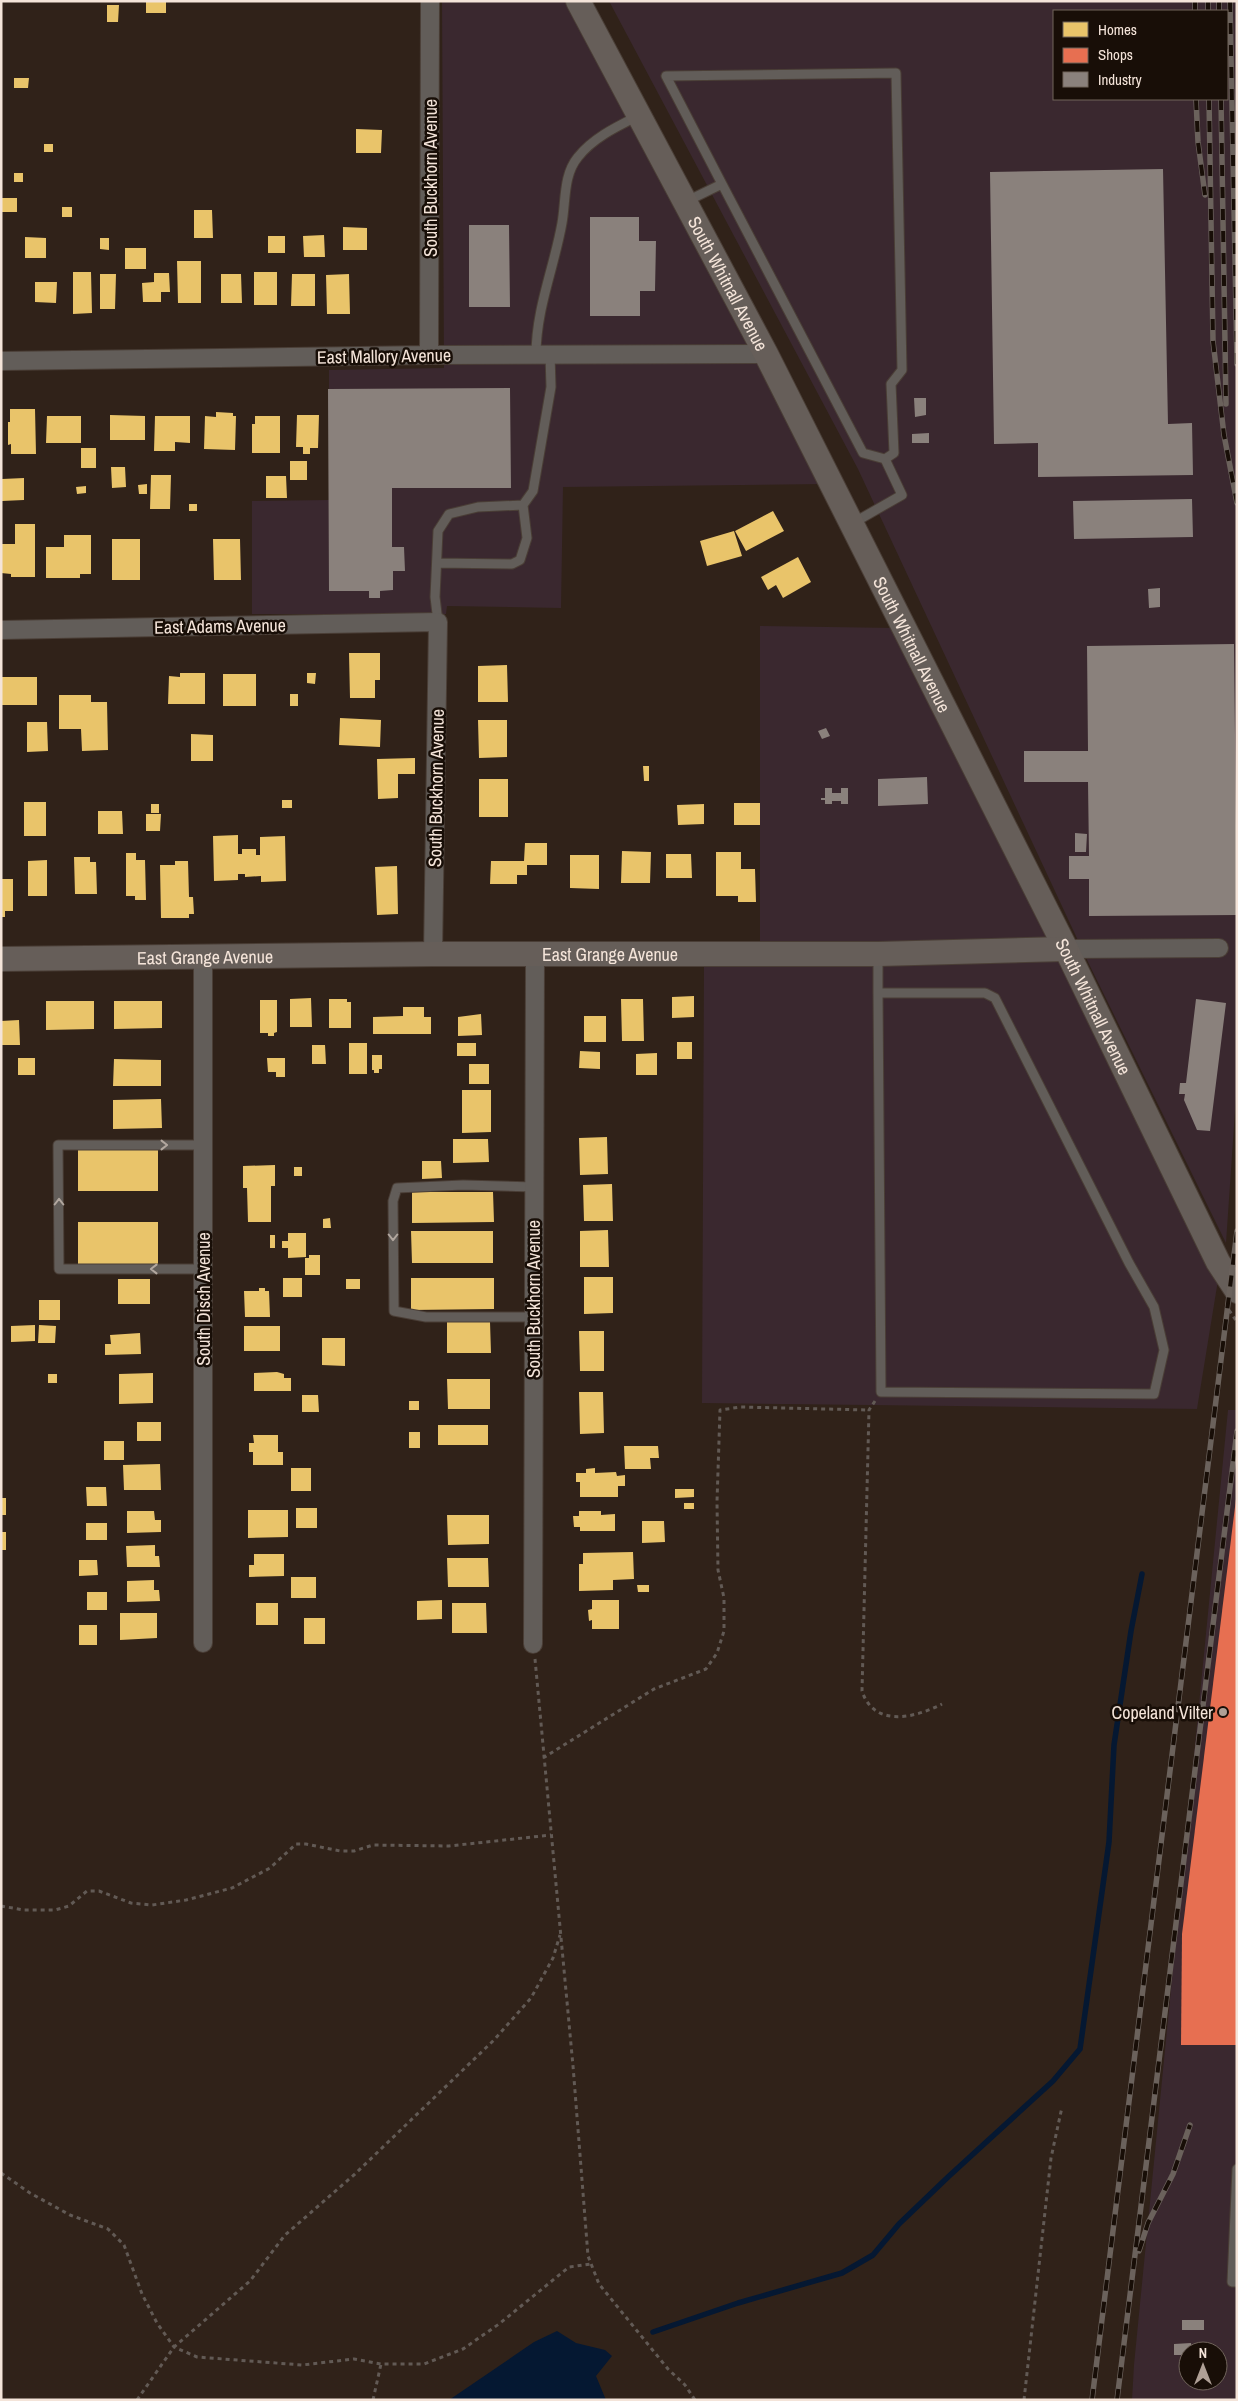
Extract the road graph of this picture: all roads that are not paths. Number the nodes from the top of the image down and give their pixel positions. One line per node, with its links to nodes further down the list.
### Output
1 (430, 1): 7 (street, South Buckhorn Avenue)
2 (578, 1): 3 (street, South Whitnall Avenue)
3 (639, 116): 5 (street, South Whitnall Avenue); 8 (lane)
4 (722, 184): 5 (lane); 10 (lane); 10 (lane)
5 (685, 202): 6 (street, South Whitnall Avenue)
6 (766, 354): 8 (street, East Mallory Avenue); 12 (street, South Whitnall Avenue)
7 (429, 355): 8 (street, East Mallory Avenue); 9 (street, East Mallory Avenue)
8 (543, 355): 11 (lane)
9 (1, 361)
10 (885, 459): 12 (lane)
11 (523, 505): 13 (lane); 13 (lane)
12 (852, 524): 17 (street, South Whitnall Avenue)
13 (437, 564): 14 (lane)
14 (438, 622): 15 (street, East Adams Avenue); 18 (street, South Buckhorn Avenue)
15 (1, 630)
16 (1219, 948): 17 (street, East Grange Avenue)
17 (1066, 949): 20 (street, East Grange Avenue); 27 (street, South Whitnall Avenue)
18 (433, 954): 19 (street, East Grange Avenue); 21 (street, East Grange Avenue)
19 (535, 954): 20 (street, East Grange Avenue); 25 (street, South Buckhorn Avenue)
20 (878, 954): 23 (lane)
21 (203, 956): 22 (street, East Grange Avenue); 24 (street, South Disch Avenue)
22 (1, 958)
23 (878, 993): 23 (lane)
24 (203, 1145): 26 (street, South Disch Avenue); 26 (lane, one-way to 24)
25 (534, 1187): 28 (street, South Buckhorn Avenue); 28 (lane, one-way to 28)
26 (203, 1269): 29 (street, South Disch Avenue)
27 (1237, 1291)
28 (533, 1317): 30 (street, South Buckhorn Avenue)
29 (203, 1643)
30 (533, 1644)
31 (1237, 2169): 32 (lane)
32 (1237, 2282)

